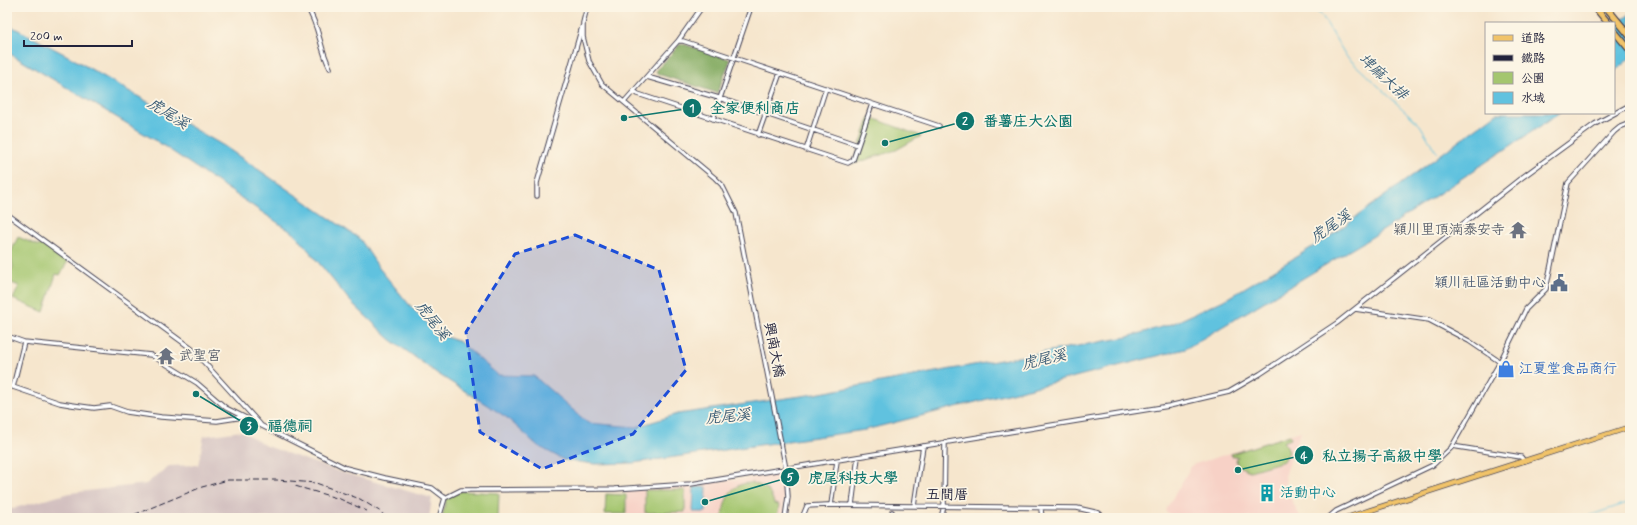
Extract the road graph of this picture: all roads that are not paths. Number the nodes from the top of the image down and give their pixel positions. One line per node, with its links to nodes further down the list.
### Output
1 (307, 7): 14 (street)
2 (587, 7): 8 (street)
3 (702, 7): 11 (street)
4 (751, 7): 13 (street)
5 (1595, 7): 7 (highway)
6 (1606, 7): 10 (highway)
7 (1607, 22)
8 (583, 23): 20 (street, 興南大橋); 33 (street)
9 (1615, 32): 12 (highway)
10 (1630, 36)
11 (678, 41): 13 (street); 16 (street)
12 (1630, 50)
13 (734, 58): 15 (street); 19 (street)
14 (330, 68)
15 (780, 73): 17 (street); 23 (street)
16 (647, 77): 18 (street); 19 (street)
17 (826, 88): 21 (street); 29 (street)
18 (634, 91): 20 (street); 26 (street)
19 (719, 98): 23 (street); 26 (street)
20 (624, 102): 50 (street, 興南大橋)
21 (872, 104): 28 (street); 31 (street)
22 (1630, 106): 25 (street)
23 (765, 114): 29 (street); 30 (street)
24 (1614, 114): 35 (street)
25 (1615, 114)
26 (713, 119): 30 (street)
27 (1630, 123): 38 (street)
28 (939, 126)
29 (813, 129): 31 (street); 32 (street)
30 (758, 135): 32 (street)
31 (858, 145): 32 (street)
32 (806, 150)
33 (537, 196)
34 (7, 214): 42 (street)
35 (1355, 309): 38 (street); 44 (street)
36 (7, 336): 37 (street)
37 (24, 342): 40 (street); 41 (street)
38 (1500, 362): 46 (street)
39 (7, 384): 40 (street)
40 (13, 387): 41 (street)
41 (244, 417): 42 (street)
42 (263, 427): 51 (street)
43 (1630, 427): 49 (main road)
44 (945, 442): 45 (street); 55 (street)
45 (923, 446): 47 (street); 54 (street)
46 (1452, 446): 49 (street); 68 (street)
47 (858, 457): 48 (street); 53 (street)
48 (837, 461): 50 (street); 52 (street)
49 (1524, 461): 69 (main road)
50 (786, 469): 51 (street); 62 (street, 興南大橋)
51 (444, 498): 58 (street)
52 (831, 505): 53 (street, 五間厝); 63 (street, 五間厝)
53 (852, 505): 54 (street, 五間厝)
54 (914, 506): 55 (street, 五間厝)
55 (944, 506): 56 (street, 五間厝); 65 (street)
56 (1041, 509): 66 (street); 67 (street, 五間厝)
57 (892, 512): 64 (street)
58 (439, 518)
59 (503, 518): 60 (street)
60 (566, 518): 61 (street)
61 (598, 518)
62 (785, 518)
63 (802, 518)
64 (892, 518)
65 (941, 518)
66 (1042, 518)
67 (1105, 518)
68 (1328, 518)
69 (1346, 518)

